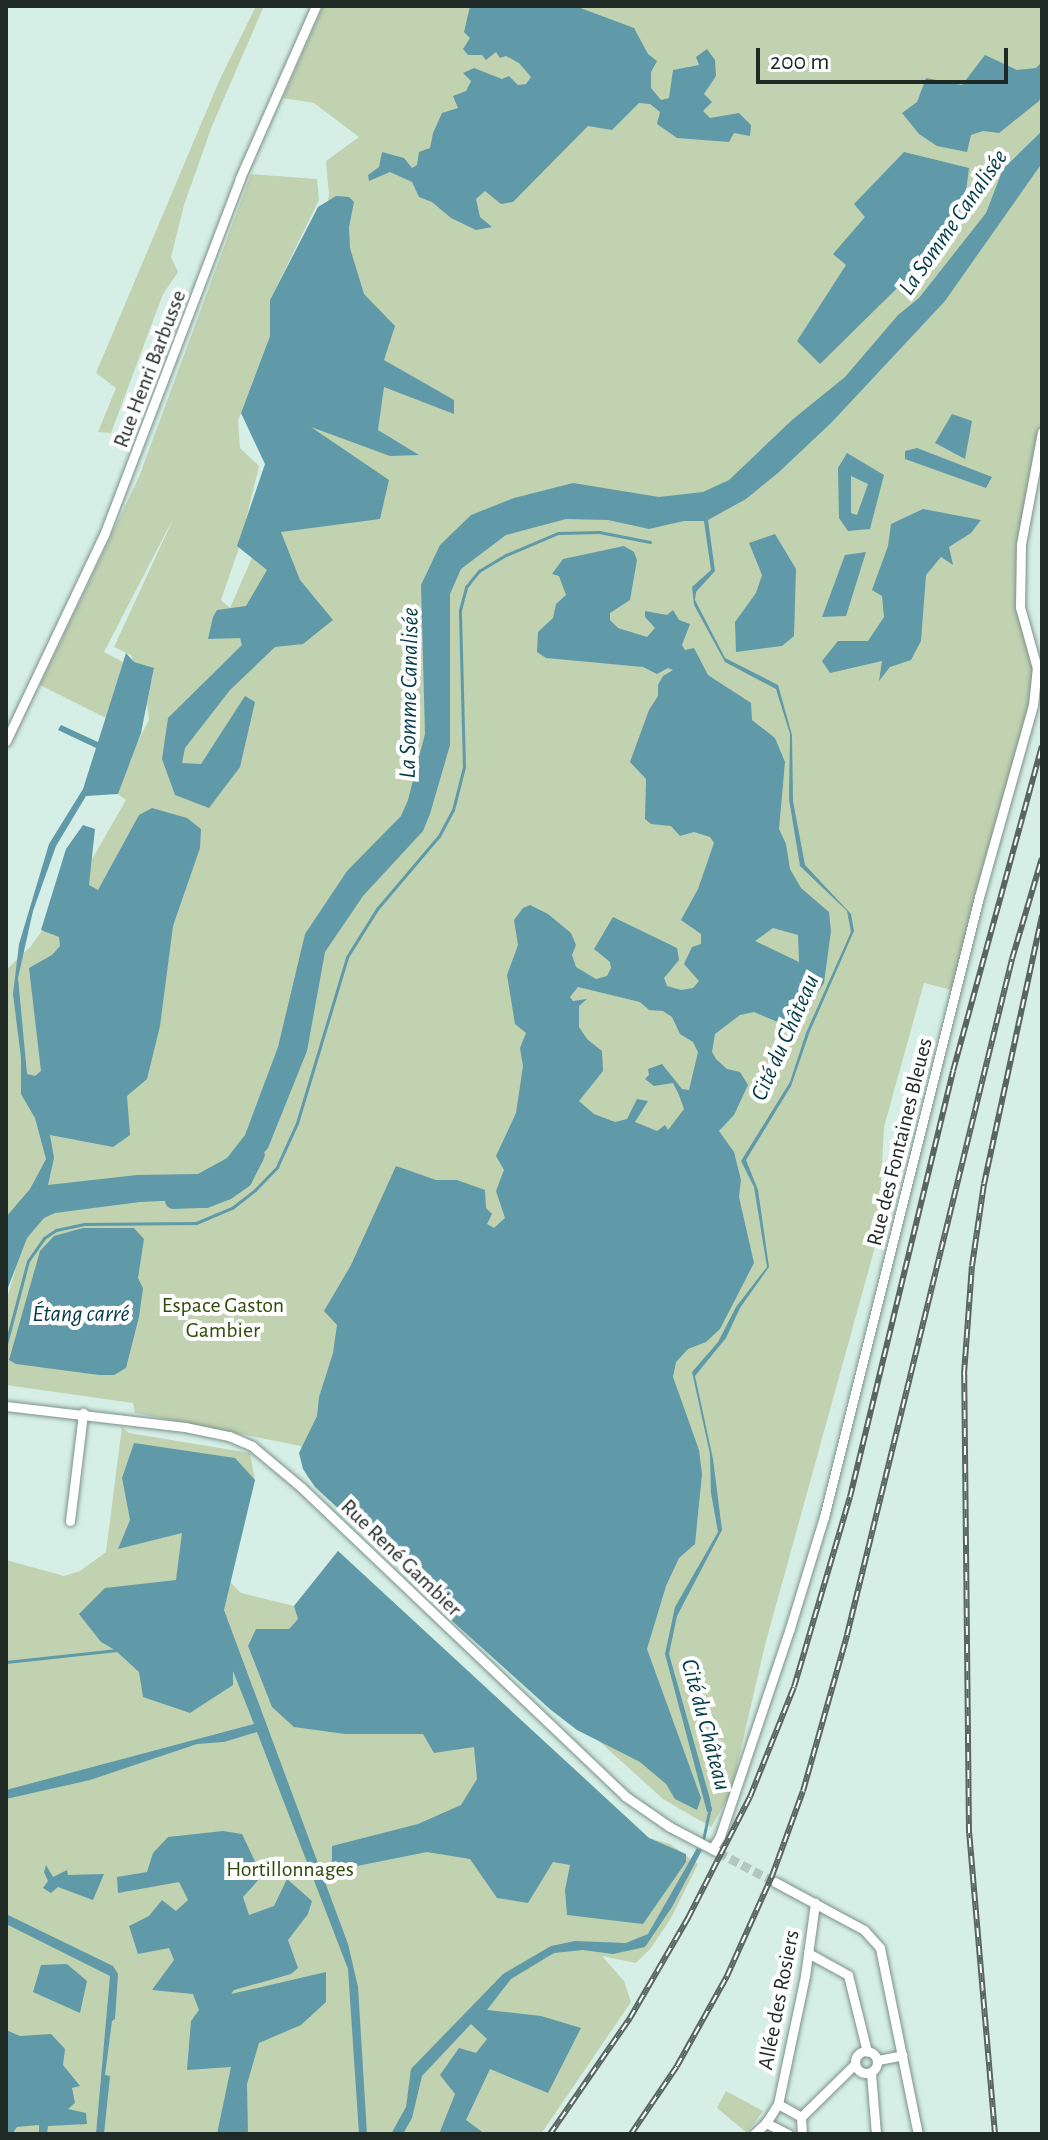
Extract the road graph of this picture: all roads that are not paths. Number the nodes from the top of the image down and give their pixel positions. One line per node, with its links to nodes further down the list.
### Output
1 (316, 6): 3 (street, Rue Henri Barbusse)
2 (1042, 432): 7 (street, Rue des Fontaines Bleues)
3 (6, 741)
4 (6, 1406): 5 (street, Rue René Gambier)
5 (83, 1413): 6 (street); 7 (street, Rue René Gambier)
6 (70, 1521)
7 (715, 1850)
8 (775, 1882): 9 (street)
9 (815, 1903): 10 (street, Allée des Rosiers); 12 (street)
10 (808, 1953): 11 (street); 16 (street, Allée des Rosiers)
11 (867, 2052): 13 (street); 14 (street)
12 (903, 2055): 13 (street); 23 (street)
13 (878, 2060): 15 (street)
14 (855, 2064): 15 (street); 17 (street)
15 (871, 2073): 22 (street)
16 (778, 2104): 17 (street); 18 (street)
17 (801, 2117): 21 (street)
18 (766, 2123): 19 (street); 20 (street)
19 (754, 2134)
20 (788, 2134)
21 (802, 2134)
22 (876, 2134)
23 (918, 2134)

